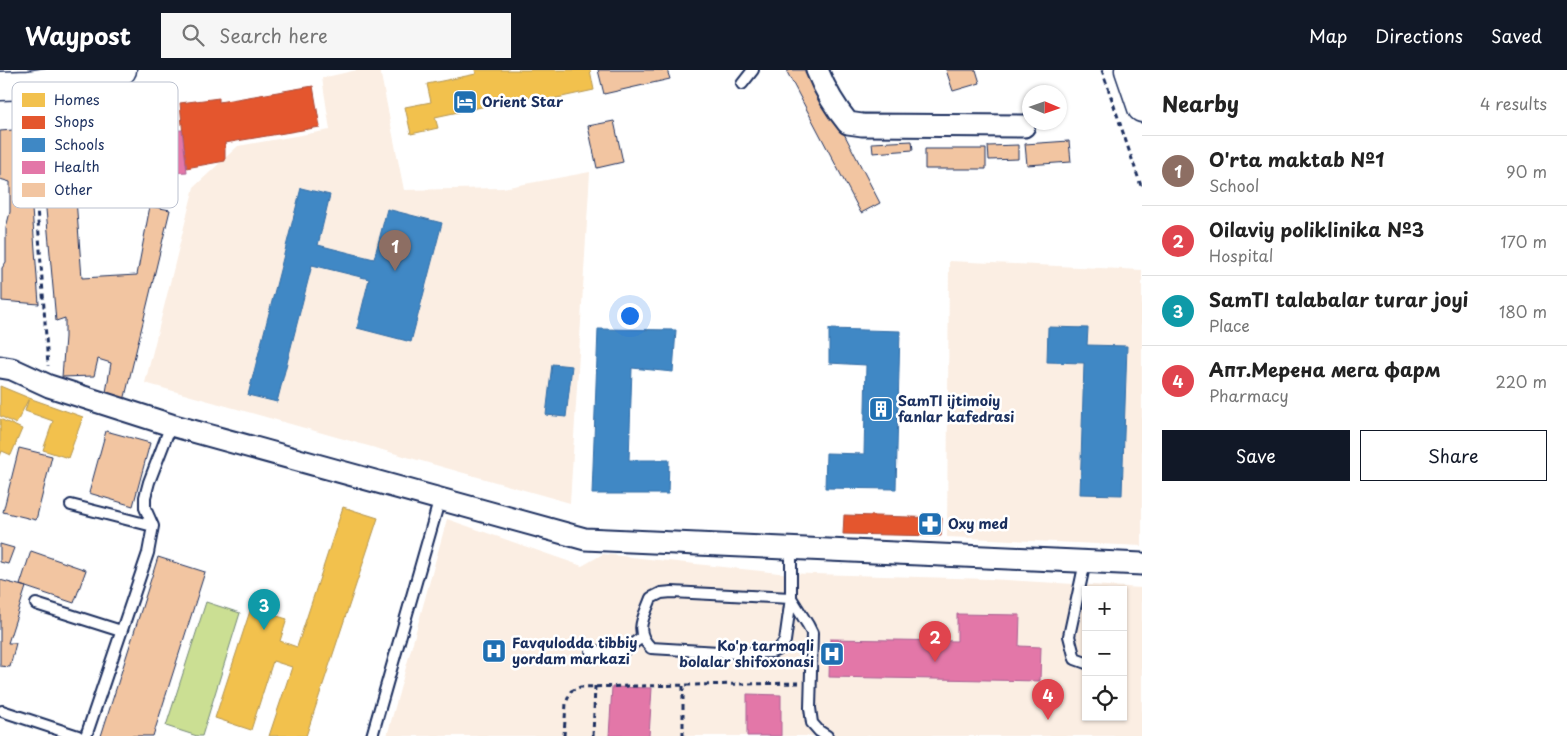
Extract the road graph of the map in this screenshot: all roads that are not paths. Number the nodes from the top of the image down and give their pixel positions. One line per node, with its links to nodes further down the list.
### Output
1 (122, 70): 5 (main road)
2 (753, 70): 7 (lane)
3 (817, 70): 9 (street)
4 (1130, 70): 8 (main road)
5 (36, 79): 6 (main road)
6 (21, 82)
7 (742, 84)
8 (1142, 108)
9 (1022, 126)
10 (0, 367): 11 (street)
11 (171, 425): 12 (street); 14 (lane)
12 (440, 498): 15 (street); 28 (lane)
13 (71, 505): 14 (lane)
14 (153, 526): 20 (lane)
15 (791, 549): 16 (street); 18 (lane)
16 (1085, 562): 17 (street); 23 (lane)
17 (1142, 564)
18 (791, 598): 21 (lane); 21 (lane); 25 (lane)
19 (36, 604): 20 (lane)
20 (121, 631): 27 (lane)
21 (642, 636): 22 (lane)
22 (590, 651)
23 (1082, 662)
24 (2, 710): 26 (lane)
25 (812, 723): 29 (lane); 30 (lane)
26 (78, 736)
27 (86, 736)
28 (372, 736)
29 (812, 736)
30 (827, 736)

